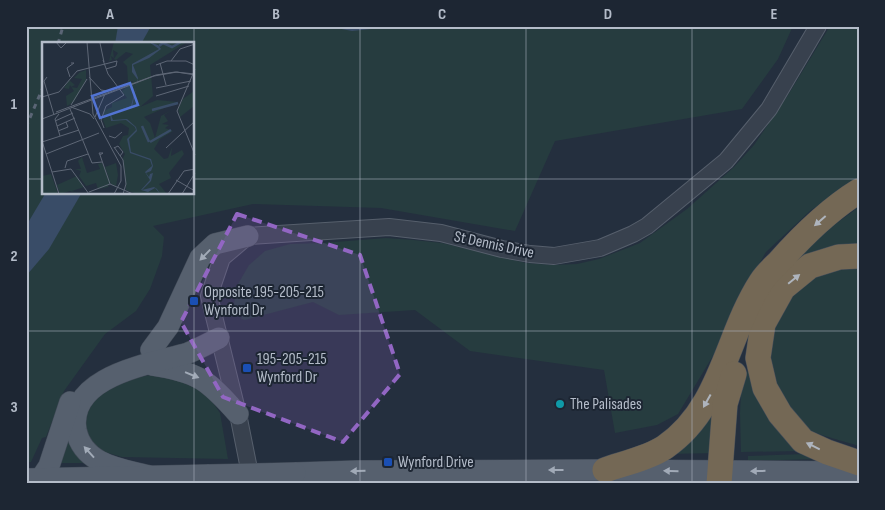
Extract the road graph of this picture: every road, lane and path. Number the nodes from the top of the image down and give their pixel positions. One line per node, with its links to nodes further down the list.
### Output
1 (818, 26): 3 (street, St Dennis Drive)
2 (859, 192): 5 (highway, one-way to 5)
3 (248, 236): 6 (street); 7 (main road, one-way to 7)
4 (859, 256): 9 (highway, one-way to 4)
5 (776, 265): 10 (highway, one-way to 10); 14 (highway)
6 (219, 338): 7 (main road); 8 (street)
7 (148, 357): 8 (main road, one-way to 8); 12 (main road, one-way to 7); 13 (main road)
8 (238, 414): 15 (street)
9 (859, 463)
10 (605, 470): 12 (main road, one-way to 12, bridge); 14 (main road, one-way to 10)
11 (859, 472): 14 (main road, one-way to 14)
12 (149, 476): 13 (main road)
13 (34, 478)
14 (728, 478)
15 (252, 484)

